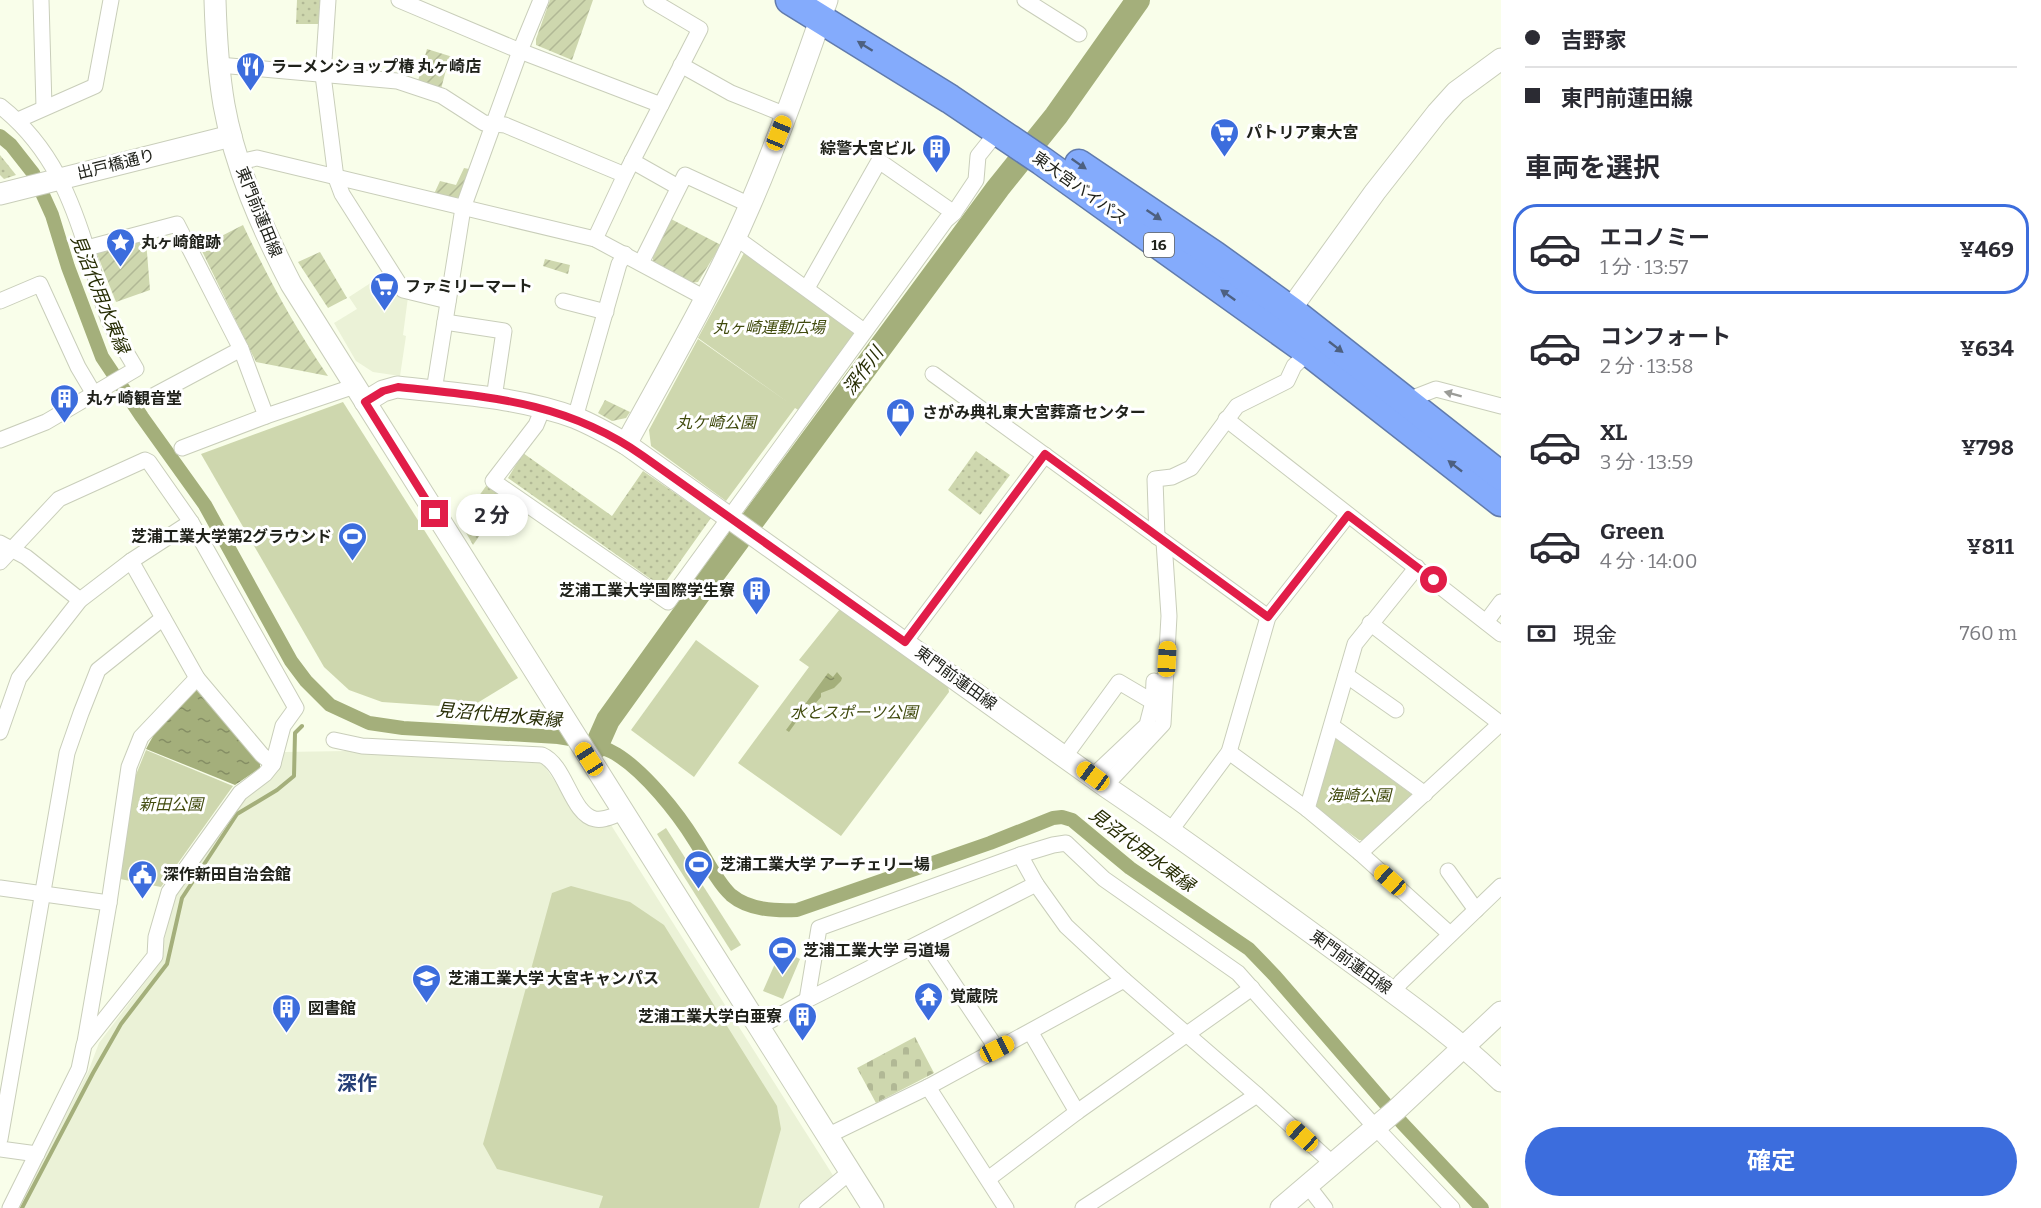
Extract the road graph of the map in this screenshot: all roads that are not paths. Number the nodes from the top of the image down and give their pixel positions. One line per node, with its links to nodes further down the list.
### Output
1 (41, 0): 19 (street)
2 (111, 0): 19 (street)
3 (215, 0): 14 (main road, 東門前蓮田線)
4 (328, 0): 16 (street)
5 (399, 0): 12 (street)
6 (541, 0): 12 (street)
7 (651, 0): 15 (street)
8 (790, 0): 10 (highway, 東大宮バイパス / 16)
9 (1026, 0): 11 (street)
10 (826, 6): 20 (main road); 23 (highway, 東大宮バイパス / 16)
11 (1079, 34)
12 (520, 51): 17 (street); 22 (street)
13 (1501, 59): 45 (main road)
14 (219, 64): 16 (street); 24 (main road, 東門前蓮田線)
15 (681, 65): 17 (street); 20 (street)
16 (323, 75): 22 (street); 27 (street)
17 (661, 105): 26 (street)
18 (0, 106): 21 (street)
19 (44, 107): 21 (street)
20 (786, 115): 31 (main road)
21 (18, 120): 28 (street)
22 (494, 125): 26 (street); 32 (street)
23 (1007, 130): 33 (street); 45 (highway, 東大宮バイパス / 16)
24 (231, 136): 25 (main road, 東門前蓮田線); 28 (main road, 出戸橋通り)
25 (239, 162): 27 (street); 53 (main road, 東門前蓮田線)
26 (628, 168): 29 (street); 35 (street)
27 (336, 178): 32 (street); 42 (street)
28 (56, 179): 30 (main road, 出戸橋通り); 36 (street)
29 (678, 187): 31 (street); 38 (street)
30 (9, 191)
31 (750, 205): 34 (main road)
32 (463, 208): 35 (street); 42 (street)
33 (954, 213): 39 (street); 47 (street)
34 (735, 237): 39 (street); 40 (main road)
35 (595, 239): 37 (street)
36 (87, 248): 48 (street); 51 (street)
37 (625, 254): 38 (street); 44 (street)
38 (641, 263): 40 (street)
39 (807, 288): 47 (street)
40 (705, 298): 63 (main road)
41 (0, 301): 51 (street)
42 (448, 301): 46 (street)
43 (563, 301): 44 (street)
44 (606, 312): 60 (street)
45 (1283, 320): 49 (highway, 東大宮バイパス / 16); 56 (highway, 東大宮バイパス / 16, one-way to 56)
46 (445, 322): 52 (street); 55 (street)
47 (864, 331): 69 (street)
48 (241, 348): 54 (street); 59 (street)
49 (1310, 352): 61 (street); 67 (highway, 東大宮バイパス / 16, one-way to 49)
50 (933, 374): 65 (street)
51 (100, 391): 62 (street)
52 (434, 391): 53 (main road, 東門前蓮田線); 55 (main road, 東門前蓮田線)
53 (360, 394): 59 (street); 98 (main road, 東門前蓮田線)
54 (151, 397)
55 (494, 398): 58 (main road, 東門前蓮田線)
56 (1408, 403): 57 (street, one-way to 56); 66 (highway, 東大宮バイパス / 16)
57 (1501, 406)
58 (543, 408): 60 (main road, 東門前蓮田線); 69 (street)
59 (266, 416): 64 (street)
60 (575, 418): 63 (main road, 東門前蓮田線)
61 (1226, 419): 68 (street); 71 (street)
62 (0, 440)
63 (626, 444): 69 (main road, 東門前蓮田線)
64 (182, 448)
65 (1045, 454): 71 (street); 82 (street)
66 (1501, 476)
67 (1501, 502)
68 (1348, 515): 74 (street); 77 (street)
69 (732, 519): 82 (main road, 東門前蓮田線)
70 (191, 522): 72 (street); 73 (street); 94 (street)
71 (1160, 539): 77 (street); 95 (street)
72 (3, 552): 75 (street)
73 (131, 561): 75 (street); 78 (street)
74 (1417, 567): 79 (street); 80 (street)
75 (80, 600): 90 (street)
76 (1501, 602): 79 (street)
77 (1268, 617): 92 (street)
78 (163, 618): 84 (street); 106 (street)
79 (1486, 622): 81 (street)
80 (1370, 624): 83 (street); 88 (street)
81 (1501, 634)
82 (905, 642): 93 (main road, 東門前蓮田線)
83 (1346, 675): 87 (street); 89 (street)
84 (197, 678): 94 (street); 107 (street)
85 (1154, 681): 86 (street)
86 (1153, 702): 93 (street); 95 (street)
87 (1396, 710)
88 (1501, 723): 96 (street)
89 (1332, 726): 96 (street); 97 (street)
90 (0, 732)
91 (334, 740): 98 (street)
92 (1230, 752): 97 (street); 99 (street)
93 (1065, 756): 95 (main road, 東門前蓮田線)
94 (273, 765): 119 (street)
95 (1099, 781): 99 (main road, 東門前蓮田線)
96 (1425, 794): 100 (street)
97 (1307, 809): 100 (street)
98 (622, 813): 116 (main road, 東門前蓮田線)
99 (1171, 831): 113 (main road, 東門前蓮田線)
100 (1359, 853): 109 (street)
101 (1020, 855): 103 (street); 112 (street); 114 (street)
102 (1448, 871): 108 (street)
103 (1036, 884): 110 (street); 111 (street)
104 (1501, 886): 108 (street)
105 (0, 888): 106 (street)
106 (42, 894): 107 (street); 128 (street)
107 (109, 903): 119 (street)
108 (1476, 910): 109 (street)
109 (1450, 934): 113 (street)
110 (926, 941): 114 (street); 121 (street)
111 (1124, 981): 117 (street); 118 (street)
112 (1252, 988): 118 (street); 126 (street)
113 (1393, 992): 120 (main road, 東門前蓮田線)
114 (807, 1000): 116 (street)
115 (1501, 1012): 120 (main road)
116 (759, 1027): 127 (main road, 東門前蓮田線)
117 (1031, 1033): 121 (street); 125 (street)
118 (1187, 1035): 124 (street); 125 (street)
119 (84, 1045): 130 (street)
120 (1464, 1047): 122 (main road, 東門前蓮田線); 126 (main road)
121 (997, 1049): 123 (street)
122 (1501, 1081)
123 (928, 1087): 127 (street); 133 (street)
124 (1257, 1095): 131 (street); 135 (street)
125 (1077, 1112): 133 (street)
126 (1385, 1119): 131 (main road); 143 (street)
127 (827, 1136): 132 (main road, 東門前蓮田線)
128 (0, 1139)
129 (0, 1149): 130 (street)
130 (37, 1154): 136 (street)
131 (1332, 1163): 134 (main road)
132 (850, 1172): 137 (street); 138 (main road, 東門前蓮田線)
133 (987, 1179): 139 (street)
134 (1308, 1185): 141 (main road); 142 (street)
135 (1106, 1202): 140 (street)
136 (10, 1208)
137 (807, 1208)
138 (873, 1208)
139 (1006, 1208)
140 (1083, 1208)
141 (1281, 1208)
142 (1325, 1208)
143 (1452, 1208)

